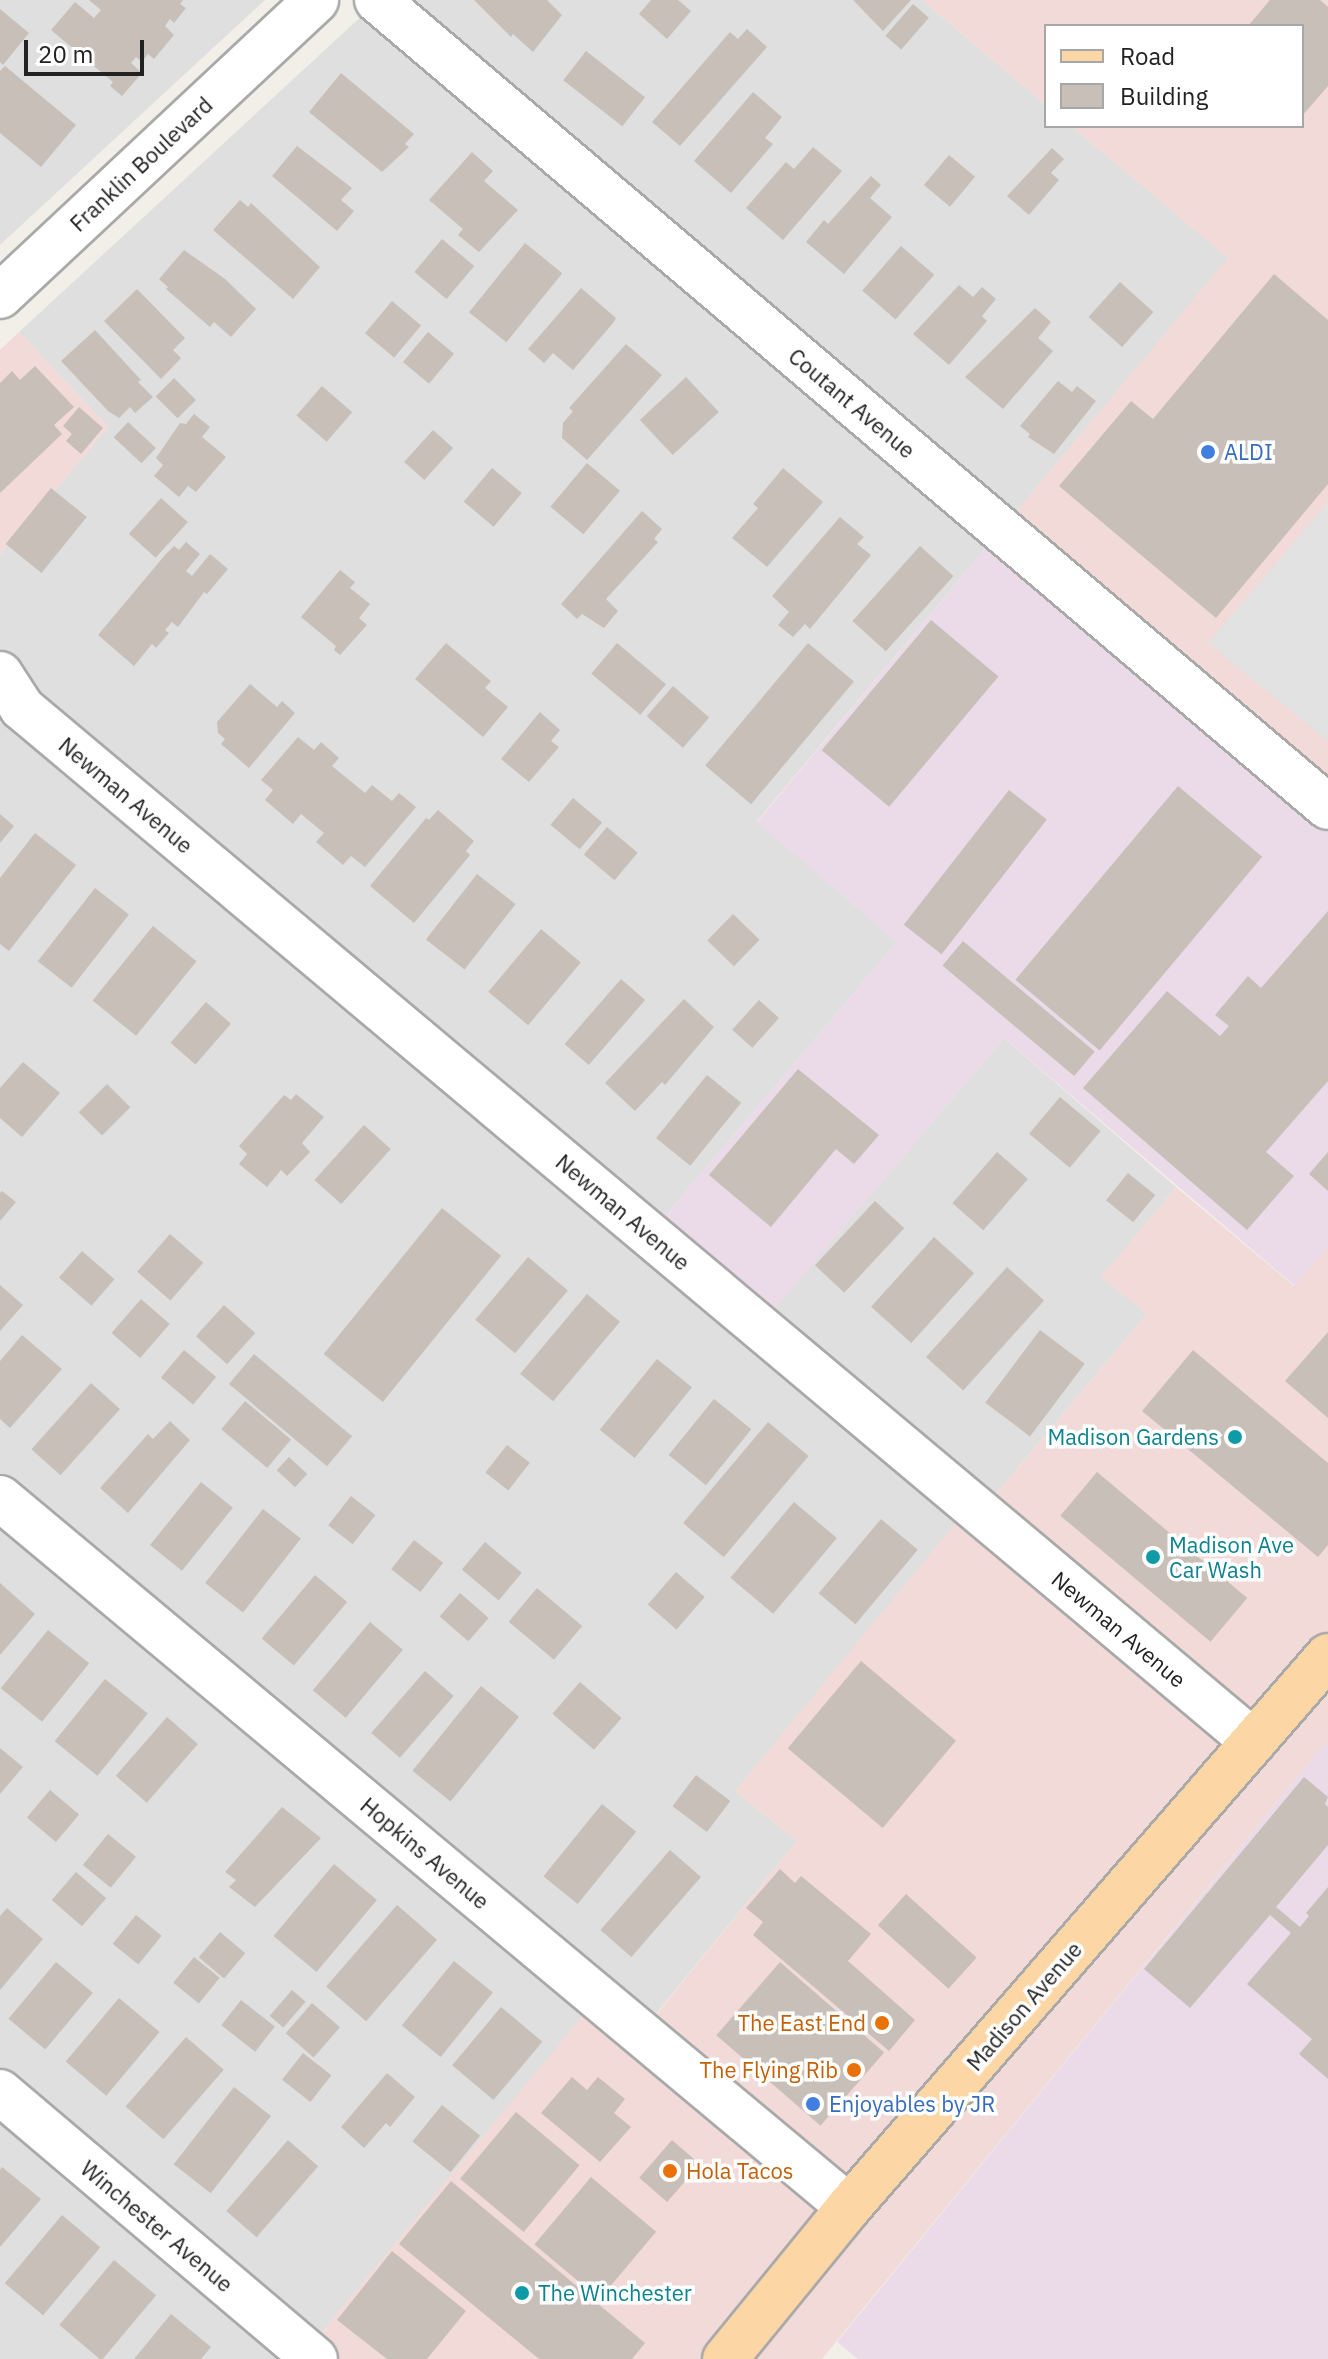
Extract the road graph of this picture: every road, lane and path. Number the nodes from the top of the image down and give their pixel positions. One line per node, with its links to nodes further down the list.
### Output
1 (316, 0): 3 (street, Franklin Boulevard)
2 (377, 0): 5 (street, Coutant Avenue)
3 (0, 296)
4 (0, 674): 8 (street, Newman Avenue)
5 (1328, 807)
6 (0, 1498): 10 (street, Hopkins Avenue)
7 (1328, 1656): 8 (main road, Madison Avenue)
8 (1254, 1742): 10 (main road, Madison Avenue)
9 (0, 2092): 11 (street, Winchester Avenue)
10 (849, 2207): 12 (main road, Madison Avenue)
11 (315, 2359)
12 (725, 2359)

